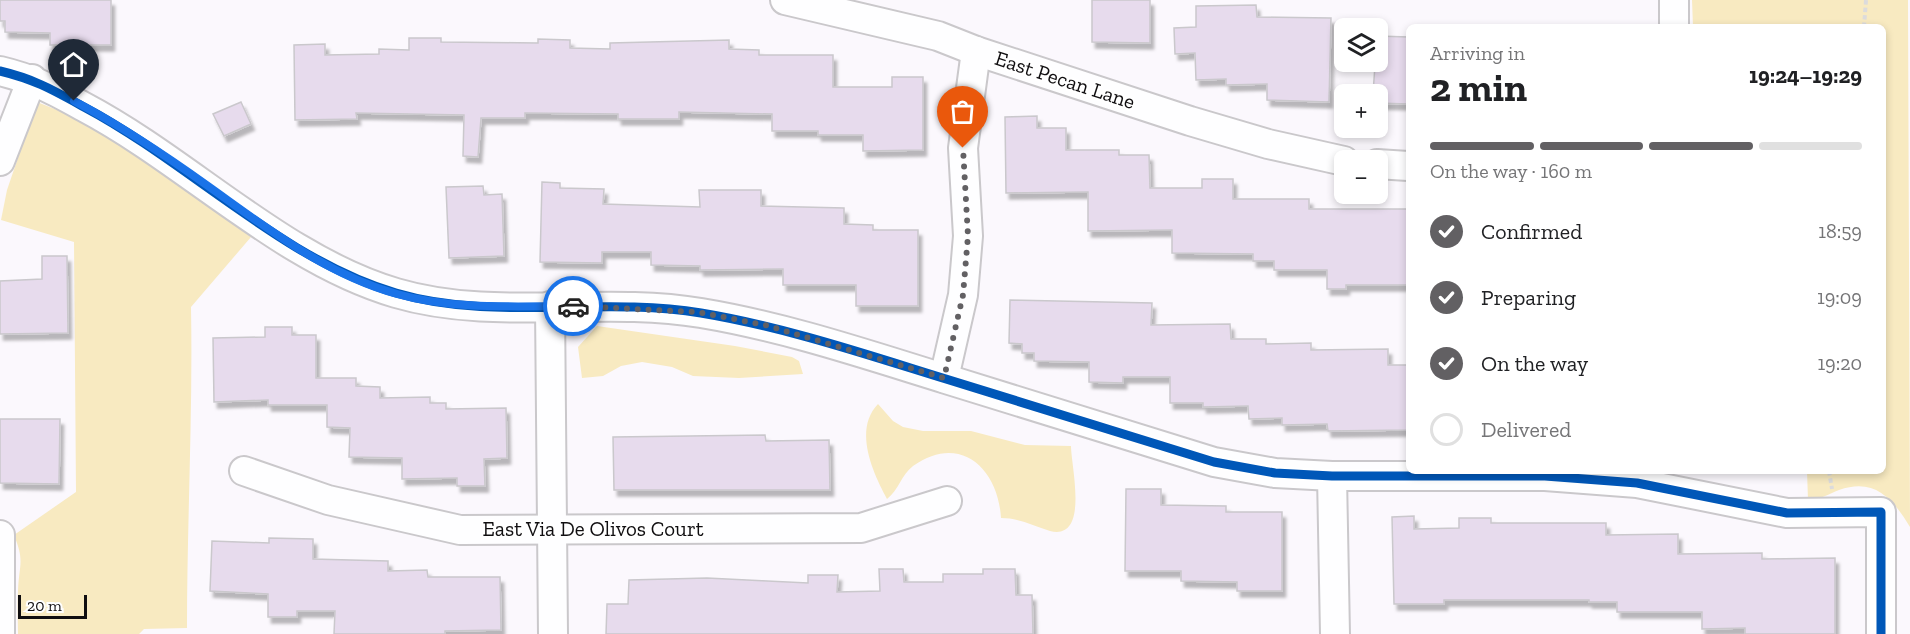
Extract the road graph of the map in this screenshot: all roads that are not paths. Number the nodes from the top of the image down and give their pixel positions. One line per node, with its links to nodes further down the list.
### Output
1 (785, 0): 4 (street, East Pecan Lane)
2 (1674, 0): 3 (street)
3 (1674, 24)
4 (976, 51): 7 (street, East Pecan Lane); 12 (street)
5 (0, 71): 6 (street)
6 (32, 79): 8 (street); 11 (street)
7 (1334, 158)
8 (0, 161)
9 (1388, 165): 10 (street)
10 (1406, 166)
11 (550, 306): 12 (street); 16 (street)
12 (944, 378): 14 (street)
13 (244, 471): 16 (street, East Via De Olivos Court)
14 (1332, 476): 20 (street); 21 (street)
15 (947, 501): 16 (street, East Via De Olivos Court)
16 (553, 530): 19 (street)
17 (0, 535): 18 (street)
18 (0, 634)
19 (554, 634)
20 (1335, 634)
21 (1881, 634)

